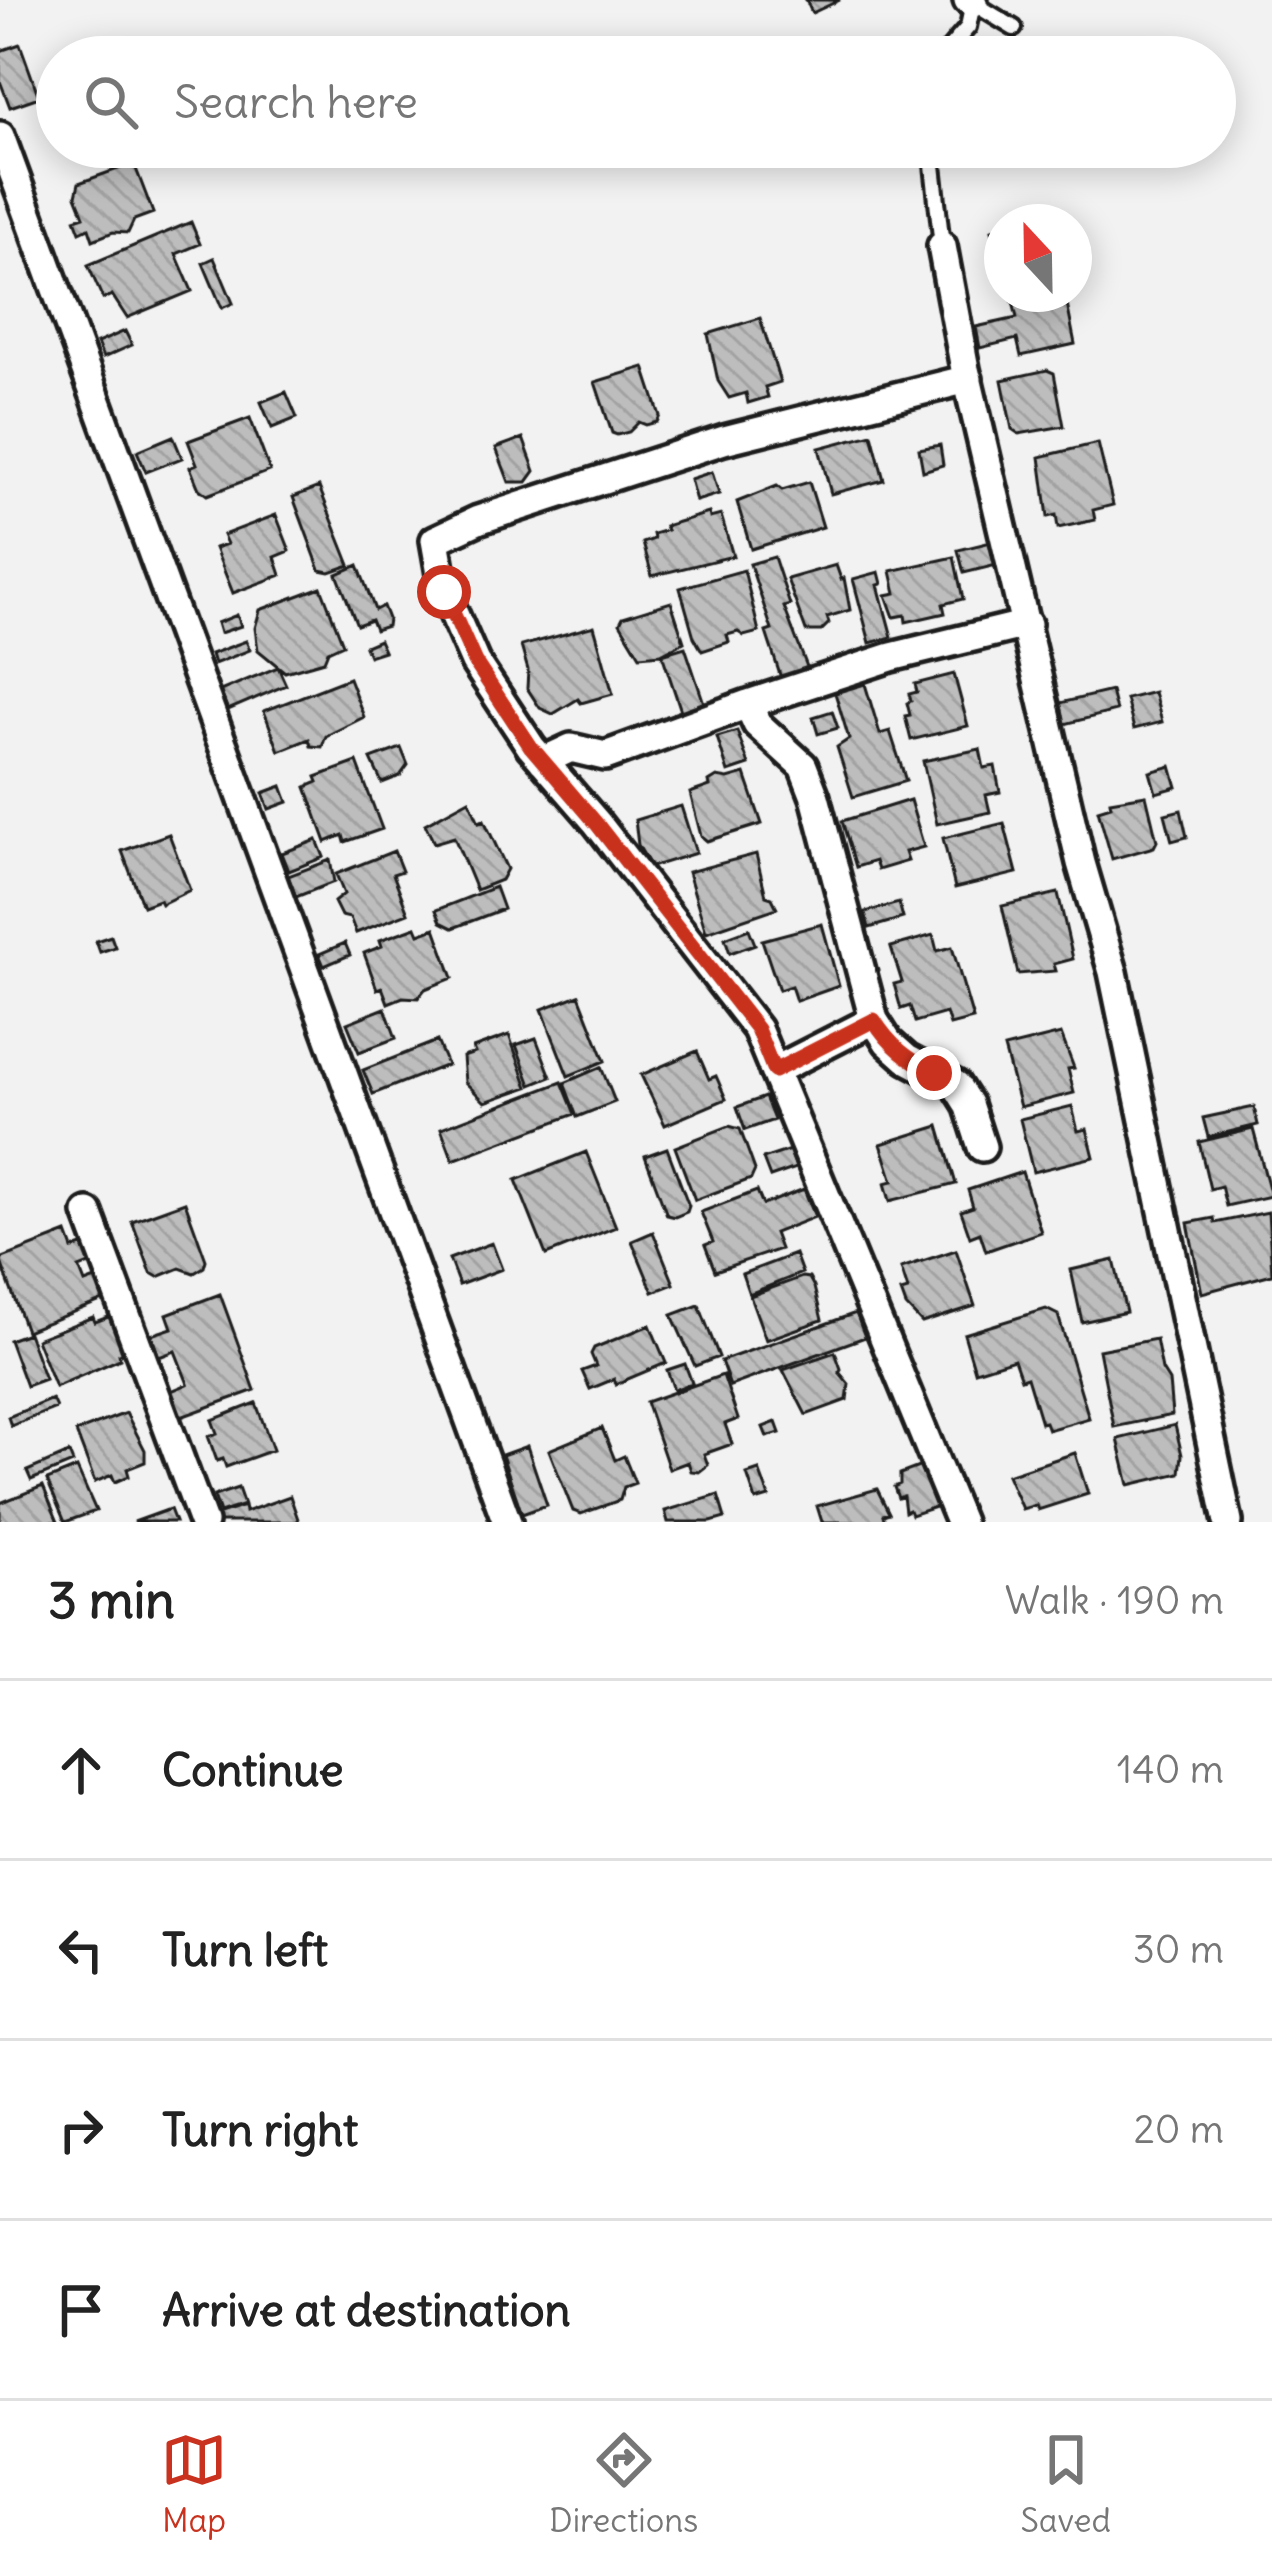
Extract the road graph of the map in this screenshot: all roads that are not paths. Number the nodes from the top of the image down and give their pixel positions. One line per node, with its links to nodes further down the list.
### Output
1 (971, 1): 2 (lane); 3 (lane)
2 (1014, 28)
3 (960, 36)
4 (0, 136): 16 (street)
5 (933, 168): 6 (lane)
6 (942, 246): 7 (street)
7 (968, 379): 8 (street); 10 (street)
8 (1027, 624): 9 (street); 18 (street)
9 (748, 704): 10 (street); 11 (street)
10 (543, 761): 12 (street)
11 (874, 1020): 12 (street); 13 (street)
12 (774, 1071): 17 (street)
13 (982, 1147)
14 (88, 1213): 15 (street)
15 (203, 1522)
16 (507, 1522)
17 (960, 1522)
18 (1228, 1522)

